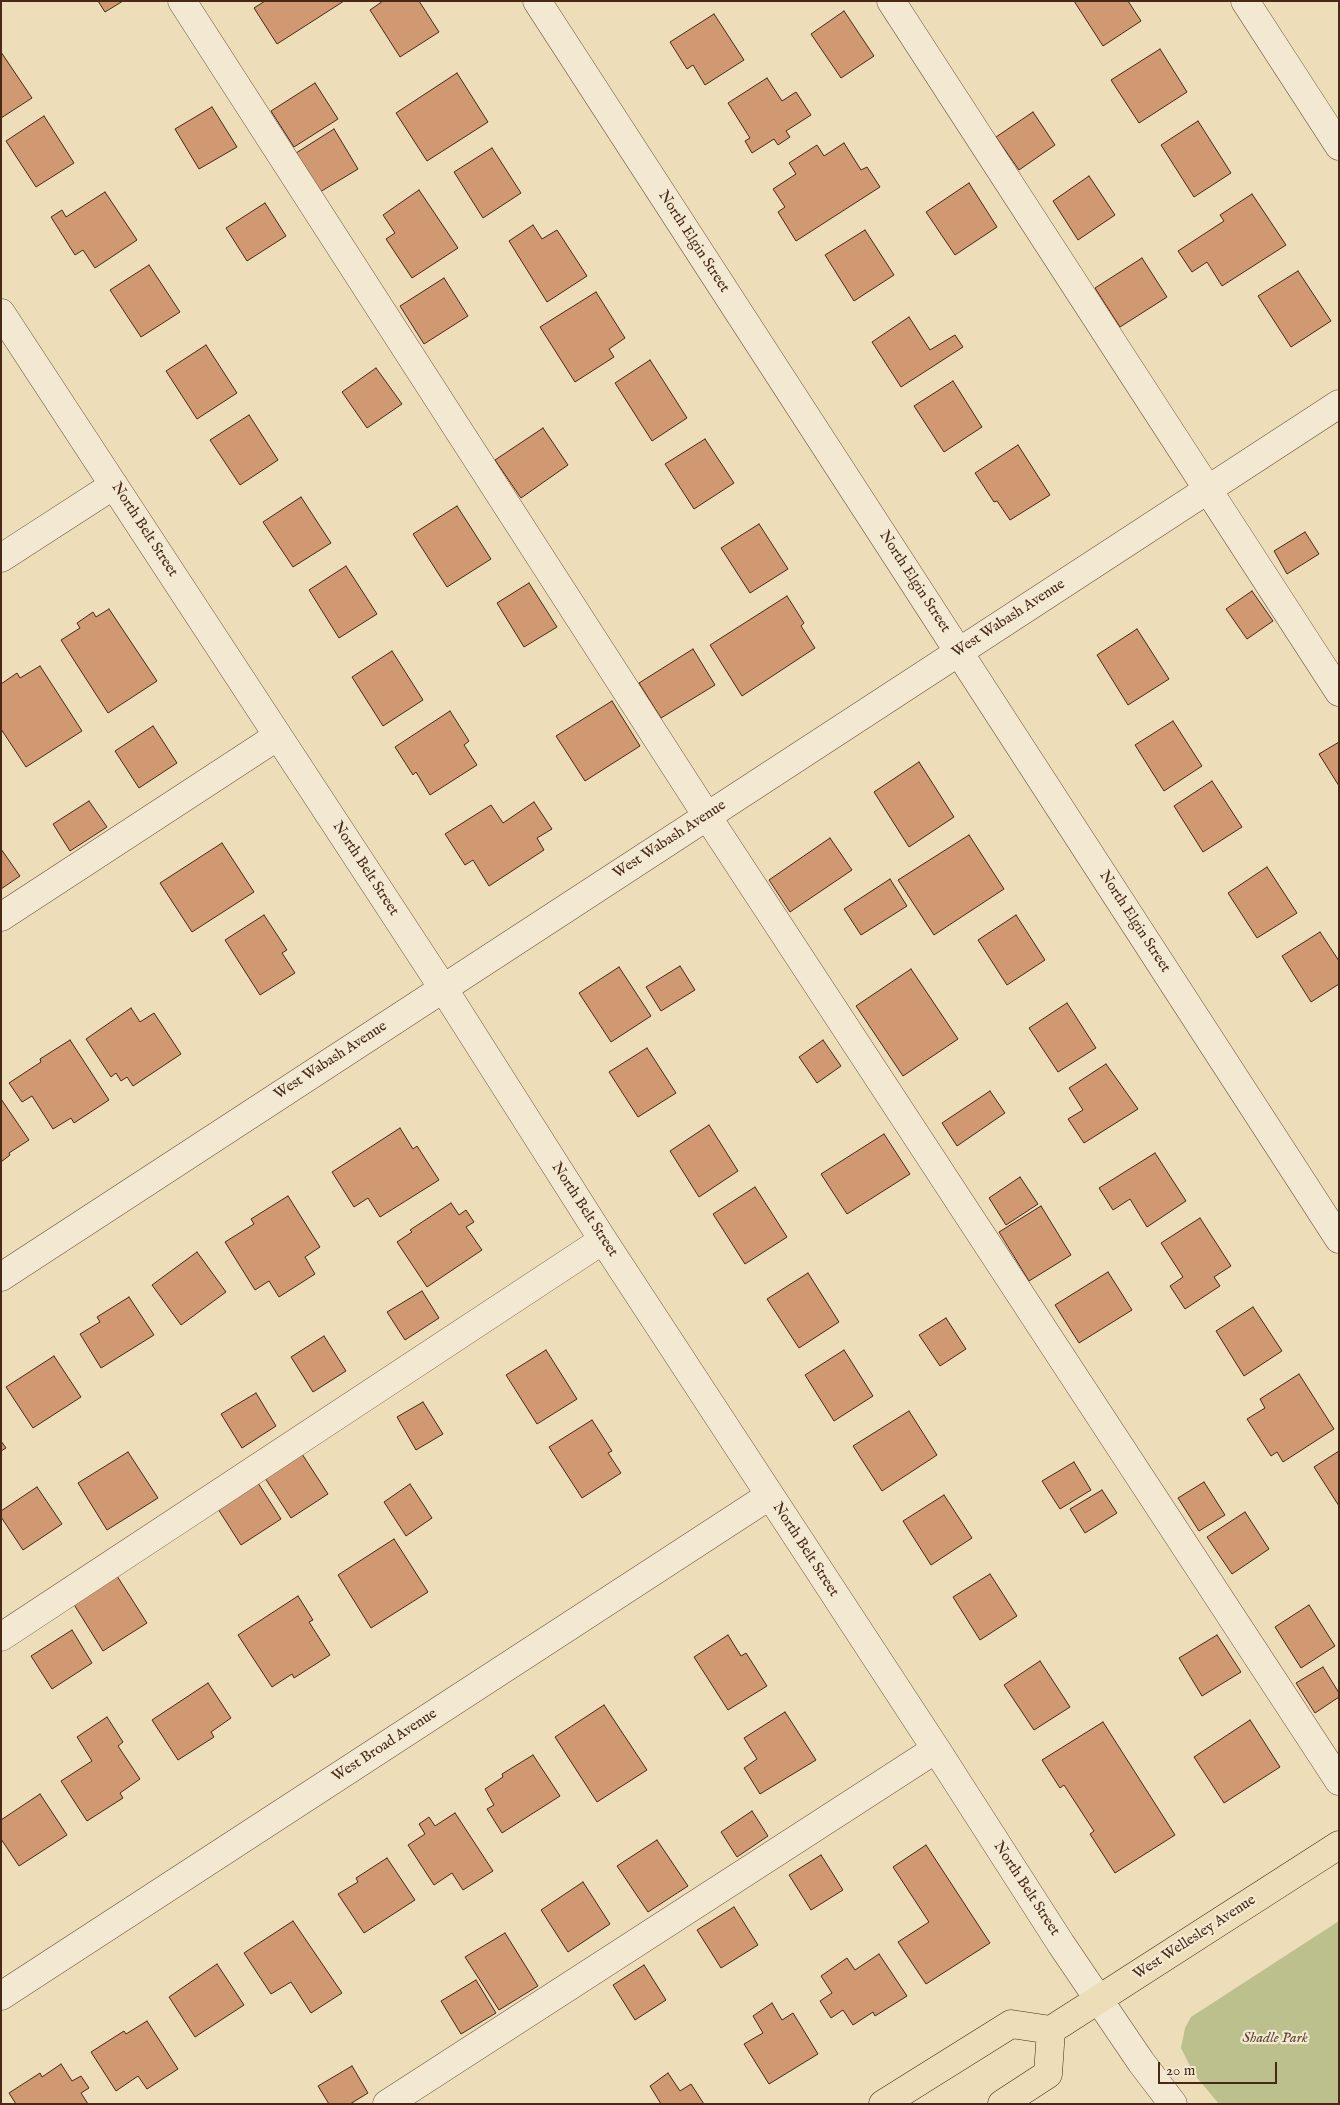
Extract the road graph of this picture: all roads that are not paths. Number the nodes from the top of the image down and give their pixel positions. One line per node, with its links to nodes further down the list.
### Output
1 (182, 1): 14 (street)
2 (537, 1): 11 (street, North Elgin Street)
3 (891, 1): 9 (street)
4 (1245, 1): 5 (street)
5 (1339, 146)
6 (1, 312): 8 (street, North Belt Street)
7 (1339, 404): 9 (street, West Wabash Avenue)
8 (114, 485): 10 (street); 13 (street, North Belt Street)
9 (1207, 491): 11 (street, West Wabash Avenue); 12 (street)
10 (1, 558)
11 (958, 652): 14 (street, West Wabash Avenue); 17 (street, North Elgin Street)
12 (1339, 692)
13 (278, 736): 15 (street); 16 (street, North Belt Street)
14 (707, 816): 16 (street, West Wabash Avenue); 23 (street)
15 (1, 917)
16 (443, 988): 18 (street, North Belt Street); 19 (street, West Wabash Avenue)
17 (1339, 1239)
18 (603, 1240): 20 (street, North Belt Street); 21 (street)
19 (1, 1277)
20 (769, 1496): 22 (street, North Belt Street); 25 (street, West Broad Avenue)
21 (1, 1636)
22 (936, 1749): 26 (street, North Belt Street); 28 (street)
23 (1339, 1781)
24 (1339, 1845): 26 (main road, West Wellesley Avenue)
25 (1, 1996)
26 (1099, 1999): 27 (main road, West Wellesley Avenue); 31 (street, North Belt Street)
27 (1051, 2030): 29 (main road); 30 (main road)
28 (387, 2104)
29 (883, 2104)
30 (1002, 2104)
31 (1173, 2104)

